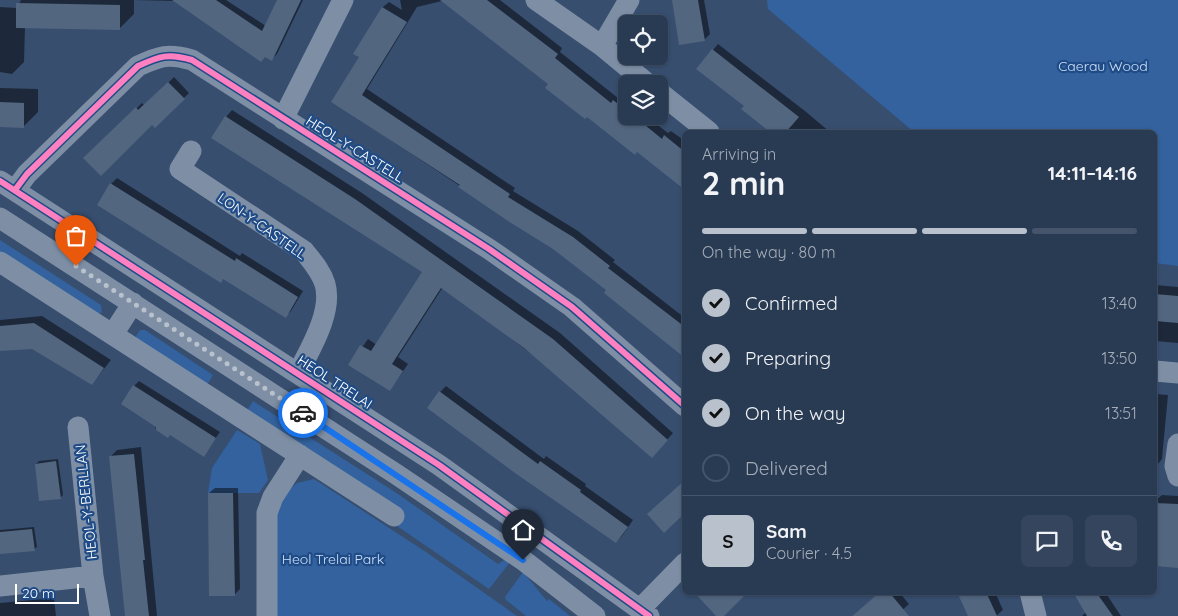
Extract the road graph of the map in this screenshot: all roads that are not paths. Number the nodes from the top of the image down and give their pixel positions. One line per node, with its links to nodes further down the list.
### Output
1 (343, 0): 7 (street)
2 (536, 0): 4 (street)
3 (629, 0): 4 (street)
4 (602, 46): 5 (street)
5 (637, 75)
6 (668, 99): 8 (street)
7 (283, 119): 10 (street, HEOL-Y-CASTELL); 18 (street, HEOL-Y-CASTELL)
8 (706, 130)
9 (191, 151): 16 (street, LON-Y-CASTELL)
10 (7, 186): 16 (street, HEOL TRELAI)
11 (0, 218): 13 (street)
12 (0, 262): 14 (street)
13 (133, 303): 14 (street); 31 (street)
14 (113, 334): 21 (street)
15 (1157, 371): 17 (street)
16 (298, 373): 28 (street, HEOL TRELAI)
17 (1178, 374)
18 (682, 403)
19 (78, 427): 25 (street, HEOL-Y-BERLLAN)
20 (1178, 444): 22 (street)
21 (300, 454): 23 (street); 30 (street)
22 (1178, 476)
23 (394, 516)
24 (682, 567): 28 (street)
25 (94, 576): 26 (street, HEOL-Y-BERLLAN); 29 (street, HEOL-Y-BERLLAN)
26 (0, 586)
27 (1031, 595): 32 (street)
28 (645, 612)
29 (100, 616)
30 (267, 616)
31 (596, 616)
32 (1036, 616)

